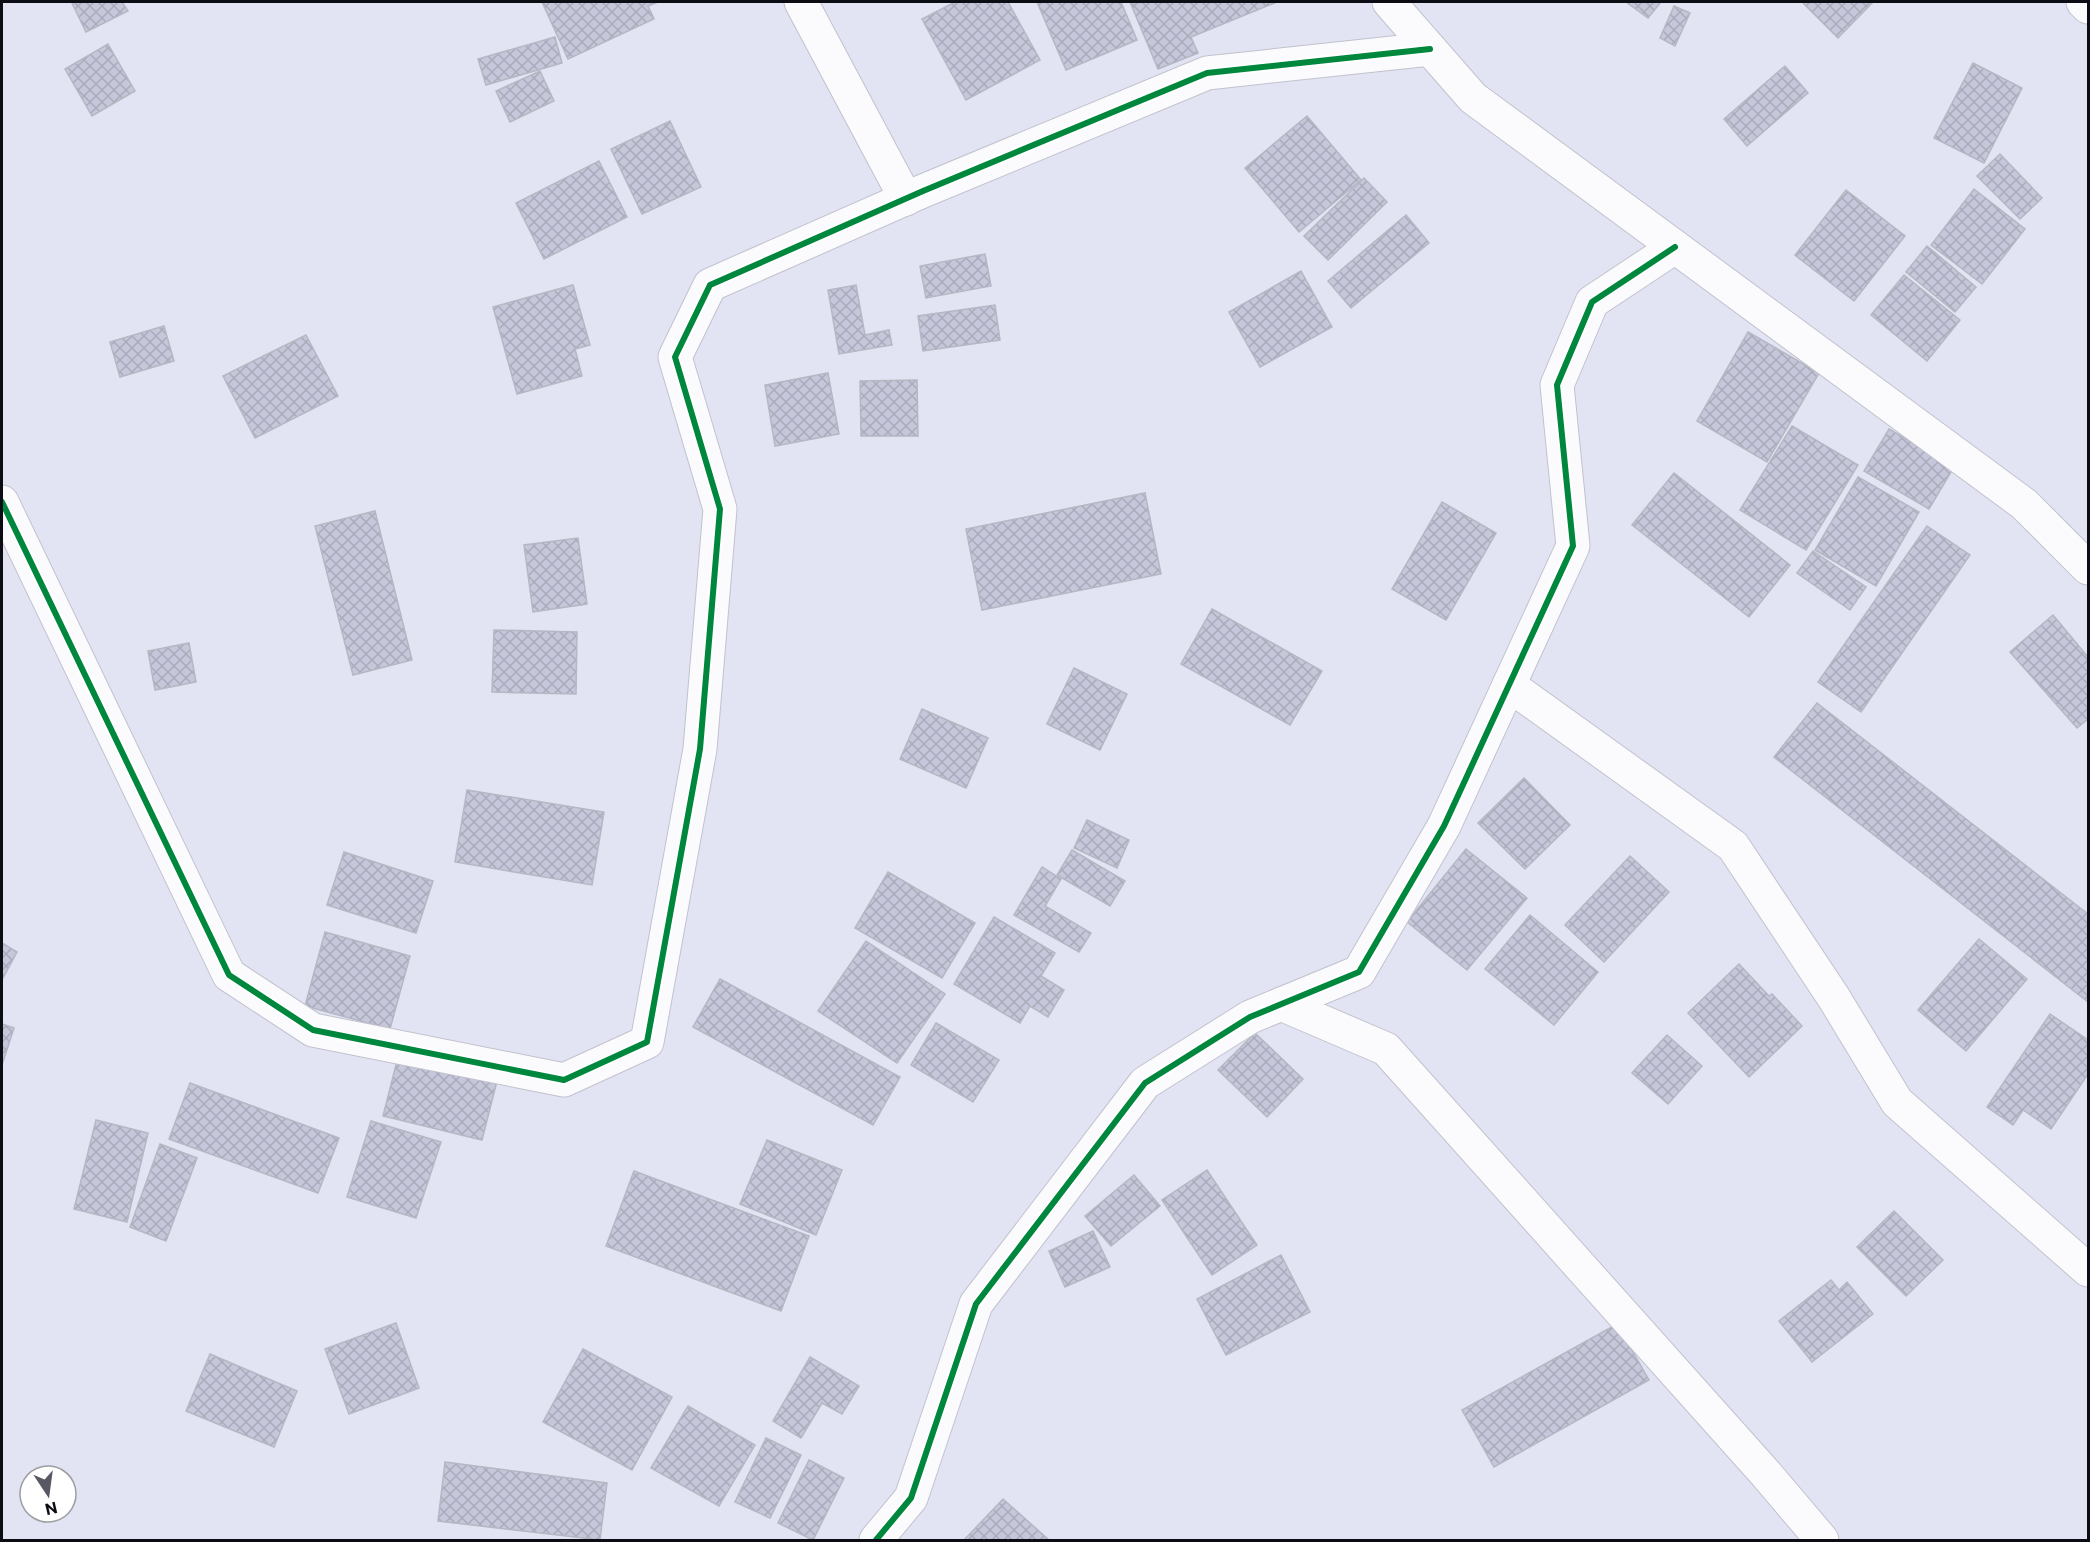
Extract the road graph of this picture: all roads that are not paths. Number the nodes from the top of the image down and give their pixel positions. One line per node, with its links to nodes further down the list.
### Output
1 (801, 2): 6 (street)
2 (1389, 2): 5 (street)
3 (2083, 2): 4 (street)
4 (2088, 7)
5 (1430, 49): 6 (street); 7 (street)
6 (906, 199): 8 (street)
7 (1675, 247): 9 (street); 10 (street)
8 (2, 502)
9 (2088, 568)
10 (1509, 685): 11 (street); 12 (street)
11 (1281, 1004): 13 (street); 14 (street)
12 (2088, 1270)
13 (876, 1540)
14 (1822, 1540)

